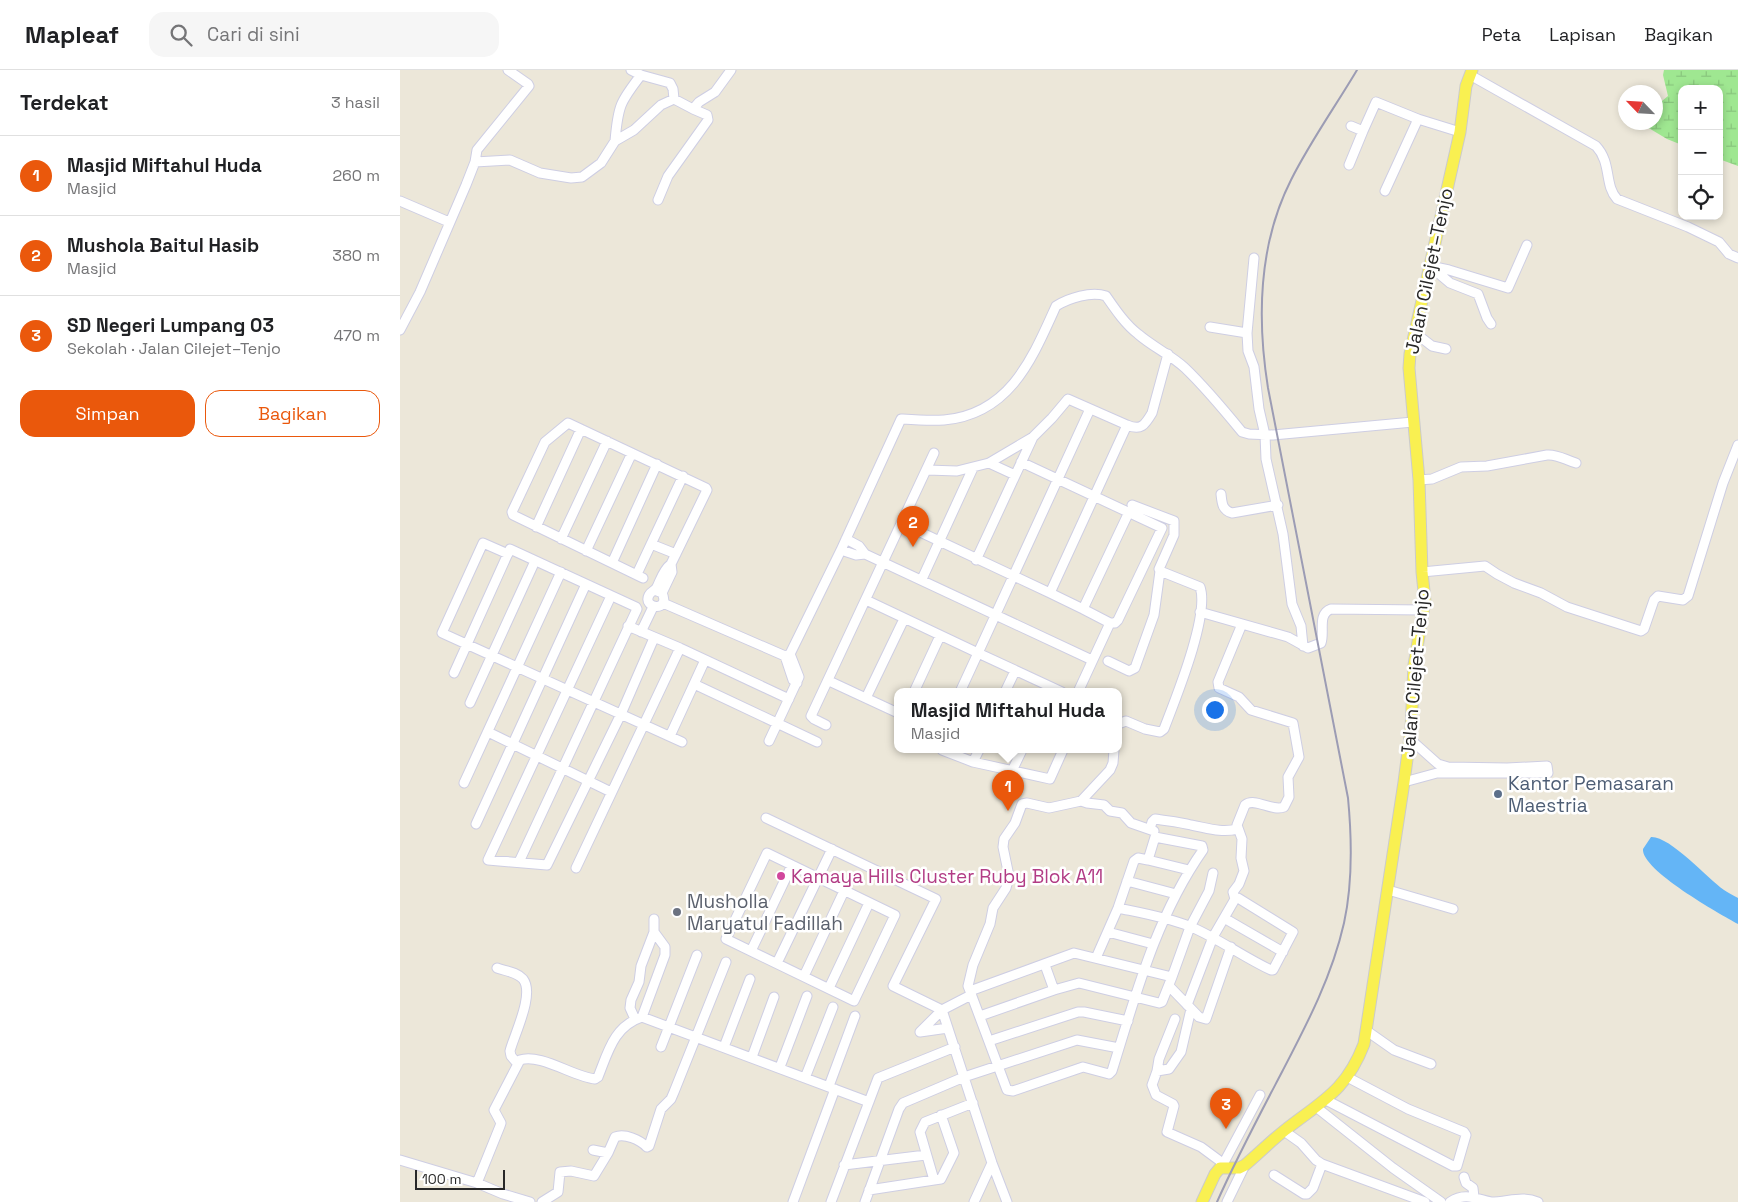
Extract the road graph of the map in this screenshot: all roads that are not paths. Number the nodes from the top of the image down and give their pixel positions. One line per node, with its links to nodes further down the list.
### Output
1 (508, 70): 13 (street)
2 (631, 70): 5 (street)
3 (731, 70): 7 (street)
4 (1471, 72): 11 (main road, Jalan Cilejet–Tenjo); 21 (street)
5 (641, 74): 6 (street); 12 (street)
6 (674, 99): 7 (street); 12 (street)
7 (693, 109): 17 (street)
8 (1418, 119): 10 (street); 11 (street); 15 (street)
9 (1351, 126): 10 (street)
10 (1363, 131): 14 (street)
11 (1460, 132): 22 (main road, Jalan Cilejet–Tenjo)
12 (615, 141): 13 (street)
13 (475, 162): 18 (street)
14 (1349, 165)
15 (1385, 191)
16 (400, 200): 18 (street)
17 (658, 200)
18 (449, 222): 27 (street)
19 (1527, 245): 23 (street)
20 (1254, 258): 28 (street)
21 (1738, 258)
22 (1430, 266): 23 (street); 24 (street); 29 (main road, Jalan Cilejet–Tenjo)
23 (1484, 280): 24 (street)
24 (1478, 294): 25 (street)
25 (1491, 324)
26 (1210, 327): 28 (street)
27 (400, 330)
28 (1247, 333): 36 (street)
29 (1414, 336): 30 (street); 33 (main road, Jalan Cilejet–Tenjo)
30 (1446, 349)
31 (1168, 354): 34 (street); 36 (street); 59 (street)
32 (1090, 409): 34 (street); 37 (street); 50 (street)
33 (1413, 422): 36 (street); 51 (main road, Jalan Cilejet–Tenjo)
34 (1127, 425): 53 (street)
35 (581, 429): 38 (street); 57 (street); 57 (street)
36 (1265, 435): 54 (street)
37 (1033, 437): 42 (street); 43 (street)
38 (607, 441): 40 (street); 58 (street)
39 (1738, 445): 73 (street)
40 (632, 453): 45 (street); 63 (street)
41 (934, 453): 47 (street)
42 (1021, 462): 48 (street); 50 (street)
43 (989, 463): 46 (street); 48 (street)
44 (1576, 463): 51 (street)
45 (657, 464): 49 (street); 70 (street)
46 (973, 468): 47 (street); 60 (street)
47 (927, 470): 56 (street)
48 (1015, 475): 67 (street)
49 (683, 476): 61 (street); 65 (street)
50 (1058, 479): 53 (street); 74 (street)
51 (1419, 480): 73 (main road, Jalan Cilejet–Tenjo)
52 (1220, 494): 54 (street)
53 (1095, 496): 55 (street); 78 (street)
54 (1278, 504): 95 (street)
55 (1130, 509): 72 (street); 83 (street); 88 (street)
56 (901, 524): 60 (street); 69 (street)
57 (536, 527): 58 (street)
58 (561, 539): 63 (street)
59 (846, 539): 62 (street); 66 (street)
60 (939, 542): 67 (street); 75 (street)
61 (651, 544): 65 (street); 70 (street)
62 (842, 550): 66 (street); 99 (street)
63 (586, 551): 70 (street)
64 (508, 554): 68 (street); 94 (street); 94 (street)
65 (676, 554): 77 (street)
66 (865, 554): 69 (street)
67 (976, 560): 74 (street)
68 (535, 561): 71 (street); 98 (street)
69 (884, 562): 75 (street); 80 (street)
70 (612, 563)
71 (561, 572): 76 (street); 103 (street)
72 (1160, 572): 85 (street); 102 (street)
73 (1422, 572): 84 (main road, Jalan Cilejet–Tenjo)
74 (1013, 577): 78 (street); 86 (street)
75 (922, 580): 86 (street)
76 (586, 584): 79 (street); 106 (street)
77 (659, 592): 81 (street); 82 (street)
78 (1050, 593): 83 (street)
79 (611, 596): 90 (street); 114 (street)
80 (866, 600): 87 (street); 107 (street)
81 (663, 603): 82 (street); 99 (street)
82 (654, 607): 91 (street)
83 (1083, 609): 88 (street)
84 (1424, 610): 95 (street); 127 (main road, Jalan Cilejet–Tenjo)
85 (1200, 612): 89 (street); 121 (street)
86 (996, 615): 97 (street); 101 (street)
87 (904, 619): 92 (street); 115 (street)
88 (1110, 622): 101 (street)
89 (1242, 624): 95 (street); 150 (street)
90 (628, 626): 91 (street); 117 (street)
91 (641, 632): 93 (street)
92 (940, 636): 97 (street); 109 (street)
93 (654, 638): 96 (street); 120 (street)
94 (467, 644): 98 (street); 105 (street)
95 (1303, 646)
96 (680, 648): 100 (street); 123 (street)
97 (978, 653): 104 (street); 110 (street)
98 (492, 655): 103 (street); 118 (street)
99 (788, 655): 116 (street)
100 (705, 660): 108 (street); 116 (street)
101 (1092, 660): 113 (street)
102 (1108, 661)
103 (518, 667): 106 (street); 125 (street)
104 (1015, 671): 111 (street); 112 (street)
105 (454, 673)
106 (543, 678): 114 (street); 131 (street)
107 (829, 681): 115 (street); 124 (street)
108 (694, 684): 122 (street); 126 (street)
109 (916, 688)
110 (962, 688)
111 (1007, 688)
112 (1046, 688)
113 (1080, 688)
114 (567, 690): 117 (street); 137 (street)
115 (866, 698): 119 (street)
116 (789, 699): 122 (street)
117 (594, 702): 120 (street); 139 (street)
118 (470, 703)
119 (894, 711)
120 (620, 714): 123 (street); 143 (street)
121 (1122, 722)
122 (777, 723): 128 (street); 130 (street)
123 (643, 724): 126 (street); 146 (street)
124 (826, 725)
125 (488, 732): 131 (street); 145 (street)
126 (670, 736): 129 (street)
127 (1410, 739): 140 (street); 144 (main road, Jalan Cilejet–Tenjo)
128 (769, 741)
129 (682, 742)
130 (817, 742)
131 (513, 744): 137 (street); 149 (street)
132 (950, 753): 138 (street)
133 (978, 753): 138 (street)
134 (1021, 753): 142 (street)
135 (1063, 753): 142 (street)
136 (1113, 753): 147 (street)
137 (536, 756): 139 (street); 155 (street)
138 (973, 762): 142 (street)
139 (563, 768): 143 (street); 155 (street)
140 (1438, 769): 141 (street); 144 (street)
141 (1548, 770)
142 (1012, 771)
143 (587, 780): 146 (street); 155 (street)
144 (1404, 782): 162 (main road, Jalan Cilejet–Tenjo)
145 (464, 783)
146 (611, 792): 157 (street)
147 (1081, 801): 151 (street); 193 (street)
148 (766, 818): 153 (street)
149 (476, 824)
150 (1238, 828): 151 (street); 165 (street)
151 (1150, 829): 152 (street)
152 (1158, 836): 154 (street); 158 (street)
153 (832, 849): 160 (street); 199 (street)
154 (1148, 860): 158 (street); 161 (street)
155 (519, 862)
156 (792, 865): 160 (street); 178 (street); 178 (street)
157 (576, 868)
158 (1188, 870): 164 (street)
159 (1213, 873): 172 (street)
160 (818, 878): 163 (street); 183 (street)
161 (1127, 881): 164 (street); 167 (street)
162 (1388, 890): 168 (street); 207 (main road, Jalan Cilejet–Tenjo)
163 (844, 891): 166 (street); 187 (street)
164 (1176, 894): 169 (street)
165 (1235, 899): 171 (street); 179 (street)
166 (869, 903): 191 (street); 191 (street)
167 (1118, 908): 169 (street); 174 (street)
168 (1453, 909)
169 (1164, 917): 172 (street); 176 (street)
170 (654, 918): 173 (street)
171 (1224, 918): 175 (street); 179 (street)
172 (1190, 927): 175 (street); 188 (street)
173 (654, 932): 202 (street); 202 (street)
174 (1108, 932): 176 (street); 181 (street)
175 (1213, 938): 177 (street); 198 (street)
176 (1153, 944): 186 (street)
177 (1231, 947): 179 (street); 198 (street)
178 (751, 951): 183 (street)
179 (1283, 952)
180 (697, 955): 205 (street)
181 (1096, 958): 184 (street); 186 (street)
182 (726, 962): 208 (street)
183 (777, 963): 187 (street)
184 (1045, 964): 192 (street); 193 (street)
185 (497, 968): 215 (street)
186 (1143, 969): 188 (street); 195 (street)
187 (804, 976): 191 (street)
188 (1172, 977): 190 (street)
189 (750, 979): 211 (street)
190 (1169, 986): 195 (street); 198 (street)
191 (829, 988)
192 (1054, 990): 195 (street); 201 (street)
193 (971, 993): 199 (street); 201 (street)
194 (807, 996): 218 (street)
195 (1136, 996): 204 (street)
196 (774, 997): 214 (street)
197 (833, 1007): 222 (street)
198 (1189, 1007): 219 (street)
199 (942, 1010): 206 (street); 206 (street)
200 (855, 1016): 223 (street)
201 (980, 1016): 209 (street)
202 (638, 1018): 205 (street); 215 (street)
203 (1175, 1019): 219 (street)
204 (1128, 1022): 209 (street); 213 (street)
205 (669, 1027): 208 (street); 210 (street)
206 (948, 1028): 212 (street)
207 (1367, 1031): 216 (street); 221 (main road, Jalan Cilejet–Tenjo)
208 (696, 1037): 211 (street); 232 (street)
209 (989, 1042): 217 (street)
210 (661, 1047)
211 (724, 1047): 214 (street)
212 (954, 1047): 220 (street); 226 (street)
213 (1119, 1048): 217 (street); 217 (street)
214 (752, 1057): 218 (street)
215 (517, 1063): 244 (street)
216 (1431, 1064)
217 (998, 1066): 220 (street)
218 (780, 1067): 222 (street)
219 (1157, 1071): 240 (street)
220 (964, 1077): 227 (street); 235 (street)
221 (1347, 1077): 225 (main road, Jalan Cilejet–Tenjo); 225 (street)
222 (805, 1078): 223 (street)
223 (832, 1088): 226 (street); 249 (street)
224 (1260, 1095): 240 (street)
225 (1326, 1100): 228 (main road, Jalan Cilejet–Tenjo)
226 (869, 1102): 239 (street)
227 (973, 1103): 229 (street); 236 (street)
228 (1316, 1107): 230 (main road, Jalan Cilejet–Tenjo); 257 (street)
229 (941, 1115): 233 (street); 243 (street)
230 (1284, 1131): 237 (street); 238 (main road, Jalan Cilejet–Tenjo)
231 (593, 1150): 232 (street)
232 (608, 1153): 248 (street)
233 (926, 1155): 235 (street); 243 (street)
234 (400, 1160): 244 (street)
235 (880, 1162): 239 (street); 245 (street)
236 (992, 1163): 252 (street); 253 (street)
237 (1322, 1164): 241 (street); 256 (street)
238 (1245, 1165): 240 (main road); 255 (street)
239 (844, 1166): 250 (street)
240 (1222, 1166): 254 (main road)
241 (1274, 1175)
242 (1464, 1177): 246 (street)
243 (934, 1180): 245 (street)
244 (477, 1183): 247 (street)
245 (869, 1190): 251 (street)
246 (1476, 1199): 258 (street); 259 (street)
247 (530, 1202)
248 (542, 1202)
249 (793, 1202)
250 (830, 1202)
251 (865, 1202)
252 (974, 1202)
253 (1007, 1202)
254 (1202, 1202)
255 (1227, 1202)
256 (1425, 1202)
257 (1441, 1202)
258 (1450, 1202)
259 (1538, 1202)

